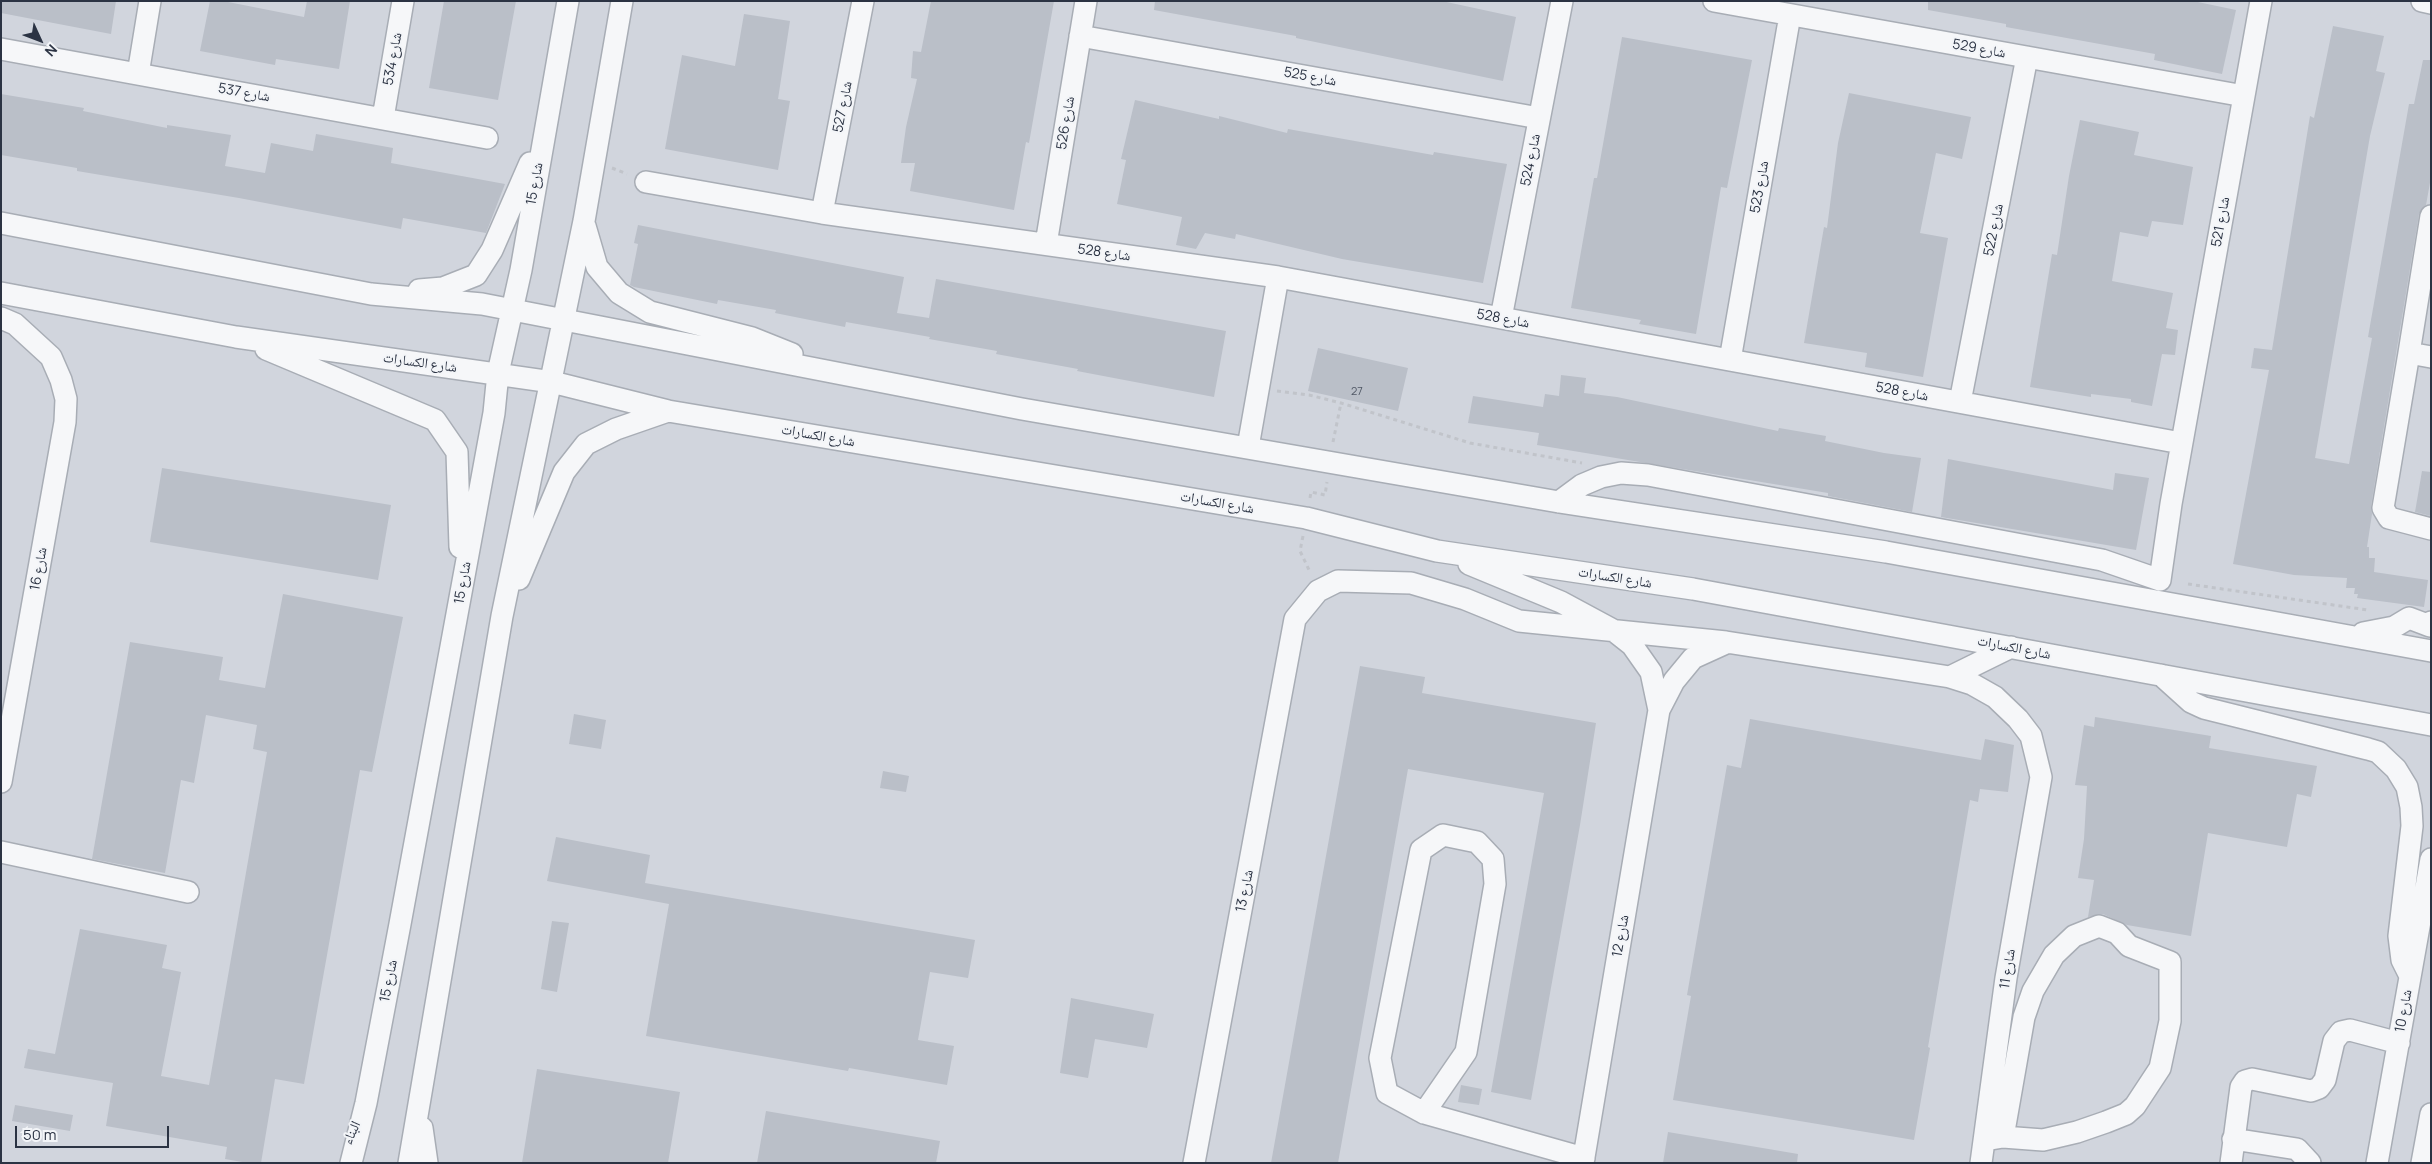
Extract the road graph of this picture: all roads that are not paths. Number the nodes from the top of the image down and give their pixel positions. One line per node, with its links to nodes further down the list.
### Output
1 (150, 1): 16 (street)
2 (403, 1): 18 (street, شارع 534)
3 (568, 1): 20 (street, شارع 15)
4 (622, 1): 25 (street)
5 (863, 1): 23 (street, شارع 527)
6 (1086, 1): 13 (street, شارع 526)
7 (1562, 1): 19 (street, شارع 524)
8 (1714, 1): 12 (street, شارع 529)
9 (2261, 1): 17 (street, شارع 521)
10 (2422, 1): 11 (street)
11 (2431, 3)
12 (1790, 15): 15 (street, شارع 529); 38 (street, شارع 523)
13 (1080, 36): 19 (street, شارع 525); 27 (street, شارع 526)
14 (1, 49): 16 (street, شارع 537)
15 (2028, 57): 17 (street, شارع 529); 42 (street, شارع 522)
16 (138, 74): 18 (street, شارع 537)
17 (2244, 96): 44 (street, شارع 521)
18 (383, 118): 21 (street, شارع 537)
19 (1540, 118): 33 (street, شارع 524)
20 (546, 120): 30 (street); 31 (street, شارع 15)
21 (487, 138)
22 (646, 182): 23 (street, شارع 528)
23 (822, 213): 27 (street, شارع 528)
24 (2431, 216): 36 (street)
25 (584, 221): 34 (street); 40 (street)
26 (1, 223): 30 (street)
27 (1046, 244): 28 (street, شارع 528)
28 (1278, 277): 33 (street, شارع 528); 45 (street)
29 (1, 293): 35 (street, شارع الكسارات)
30 (371, 294): 31 (street)
31 (513, 310): 34 (street); 39 (street, شارع 15)
32 (1, 318): 63 (street, شارع 16)
33 (1501, 318): 38 (street, شارع 528)
34 (565, 320): 40 (street); 41 (street)
35 (236, 337): 39 (street, شارع الكسارات); 51 (street)
36 (2409, 354): 37 (street); 48 (street)
37 (2431, 357)
38 (1730, 360): 42 (street, شارع 528)
39 (498, 373): 41 (street, شارع الكسارات); 51 (street, شارع 15)
40 (844, 374): 45 (street)
41 (552, 382): 43 (street, شارع الكسارات); 52 (street)
42 (1960, 402): 44 (street, شارع 528)
43 (668, 411): 49 (street, شارع الكسارات); 52 (street)
44 (2181, 443): 47 (street)
45 (1248, 447): 46 (street)
46 (1559, 502): 47 (street); 50 (street)
47 (1828, 510): 50 (street)
48 (2431, 529)
49 (1437, 551): 54 (street); 57 (street, شارع الكسارات)
50 (1886, 552): 55 (street)
51 (462, 587): 69 (street, شارع 15)
52 (502, 616): 70 (street)
53 (2431, 622): 55 (street)
54 (1613, 630): 56 (street); 61 (street, شارع 12); 80 (street, شارع 13)
55 (2349, 635): 58 (street)
56 (1726, 642): 60 (street); 61 (street, شارع 12)
57 (2011, 647): 59 (street, شارع الكسارات); 60 (street)
58 (2431, 651)
59 (2160, 675): 62 (street, شارع الكسارات); 67 (street)
60 (1950, 677): 73 (street, شارع 11)
61 (1659, 710): 75 (street, شارع 12)
62 (2431, 725)
63 (1, 782)
64 (1, 852): 66 (street)
65 (2431, 860): 67 (street, شارع 10)
66 (188, 892)
67 (2410, 976): 68 (street, شارع 10)
68 (2399, 1043): 74 (street); 84 (street, شارع 10)
69 (366, 1103): 76 (street, البناء); 77 (street, شارع 15)
70 (420, 1108): 78 (street); 79 (street)
71 (1424, 1113): 71 (street); 75 (street)
72 (2431, 1114): 85 (street)
73 (1994, 1138): 73 (street); 81 (street, شارع 11)
74 (2233, 1139): 82 (street); 83 (street)
75 (1583, 1160)
76 (338, 1163)
77 (351, 1163)
78 (409, 1163)
79 (427, 1163)
80 (1194, 1163)
81 (1981, 1163)
82 (2231, 1163)
83 (2310, 1163)
84 (2377, 1163)
85 (2422, 1163)

